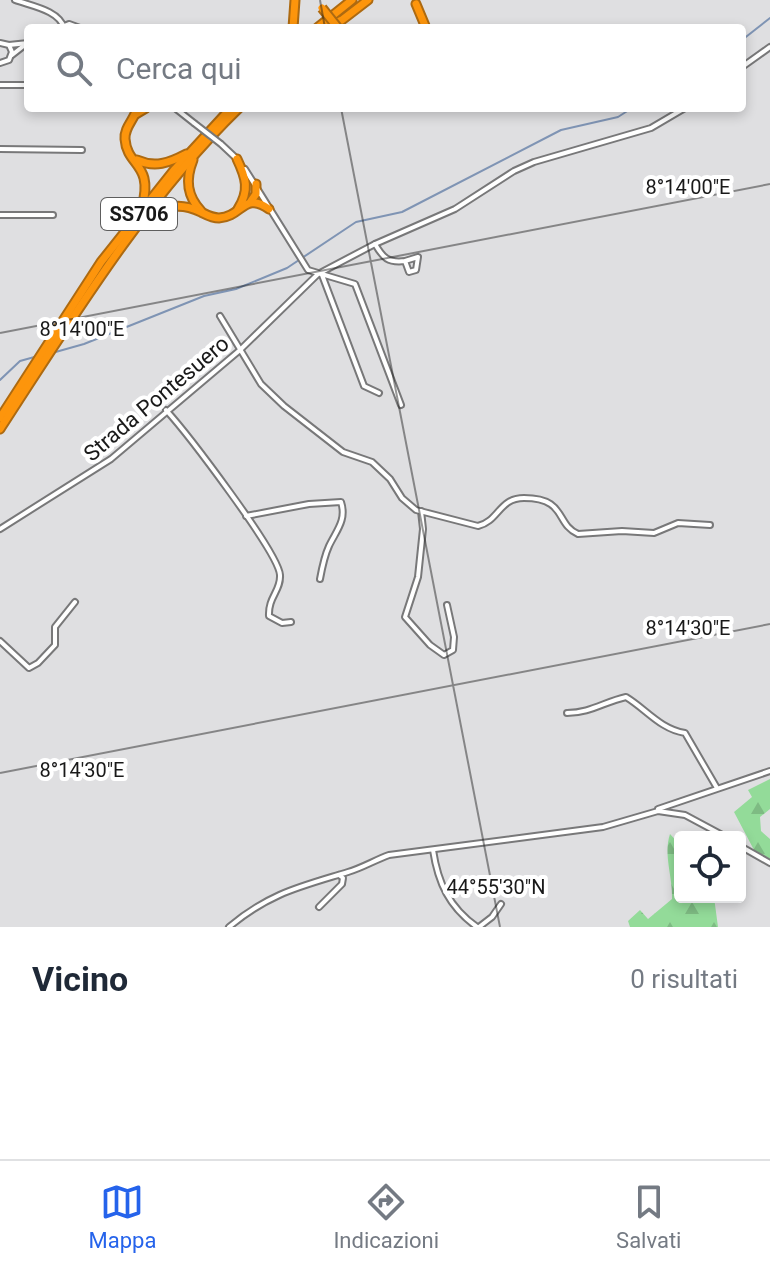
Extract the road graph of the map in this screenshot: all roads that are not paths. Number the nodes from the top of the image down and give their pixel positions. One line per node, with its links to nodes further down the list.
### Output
1 (15, 0): 8 (street)
2 (295, 0): 9 (highway)
3 (315, 0): 13 (highway, bridge)
4 (352, 0): 10 (highway)
5 (361, 0): 11 (highway)
6 (368, 0): 12 (highway)
7 (414, 1): 14 (highway)
8 (62, 24)
9 (293, 24)
10 (322, 24)
11 (330, 24)
12 (334, 24)
13 (335, 24)
14 (425, 24)
15 (3, 43): 16 (street); 19 (street)
16 (24, 43)
17 (24, 45): 19 (street)
18 (769, 49): 21 (street)
19 (12, 55): 20 (street)
20 (3, 62): 22 (street)
21 (746, 64)
22 (0, 71)
23 (0, 85): 24 (street)
24 (24, 85)
25 (136, 112): 33 (highway)
26 (180, 112): 34 (street, bridge)
27 (227, 112): 32 (highway, SS706)
28 (235, 112): 32 (highway, SS706)
29 (679, 112): 44 (street, Strada Pontesuero)
30 (0, 149): 31 (street)
31 (82, 150)
32 (193, 154): 33 (highway); 40 (highway); 43 (highway, SS706)
33 (135, 159): 43 (highway)
34 (237, 159): 35 (street); 36 (highway)
35 (256, 184): 36 (highway); 37 (highway); 38 (street)
36 (247, 188): 39 (highway)
37 (251, 201): 38 (highway); 39 (highway)
38 (269, 209): 46 (street)
39 (237, 211): 40 (highway)
40 (202, 213): 43 (highway)
41 (0, 215): 42 (street)
42 (53, 215)
43 (143, 216): 49 (highway, SS706); 49 (highway, SS706)
44 (375, 244): 45 (street); 46 (street, Strada Pontesuero)
45 (405, 261)
46 (320, 274): 48 (street, Strada Pontesuero); 50 (street); 51 (street)
47 (220, 316): 48 (street)
48 (240, 350): 52 (street, Strada Pontesuero); 55 (street)
49 (35, 370): 53 (highway, SS706); 54 (highway, SS706)
50 (379, 393)
51 (401, 405)
52 (166, 410): 56 (street); 58 (street, Strada Pontesuero)
53 (0, 418)
54 (0, 429)
55 (421, 511): 57 (street); 61 (street)
56 (246, 516): 59 (street); 62 (street)
57 (710, 525)
58 (0, 529)
59 (320, 579)
60 (75, 602): 63 (street)
61 (447, 605)
62 (291, 622)
63 (0, 641)
64 (567, 713): 66 (street)
65 (770, 771): 66 (street)
66 (717, 788): 67 (street)
67 (649, 812): 68 (street); 70 (street)
68 (715, 831)
69 (746, 849): 71 (street)
70 (433, 850): 72 (street); 76 (street)
71 (770, 863)
72 (339, 875): 74 (street); 75 (street)
73 (501, 904): 76 (street)
74 (319, 907)
75 (229, 927)
76 (478, 927)

